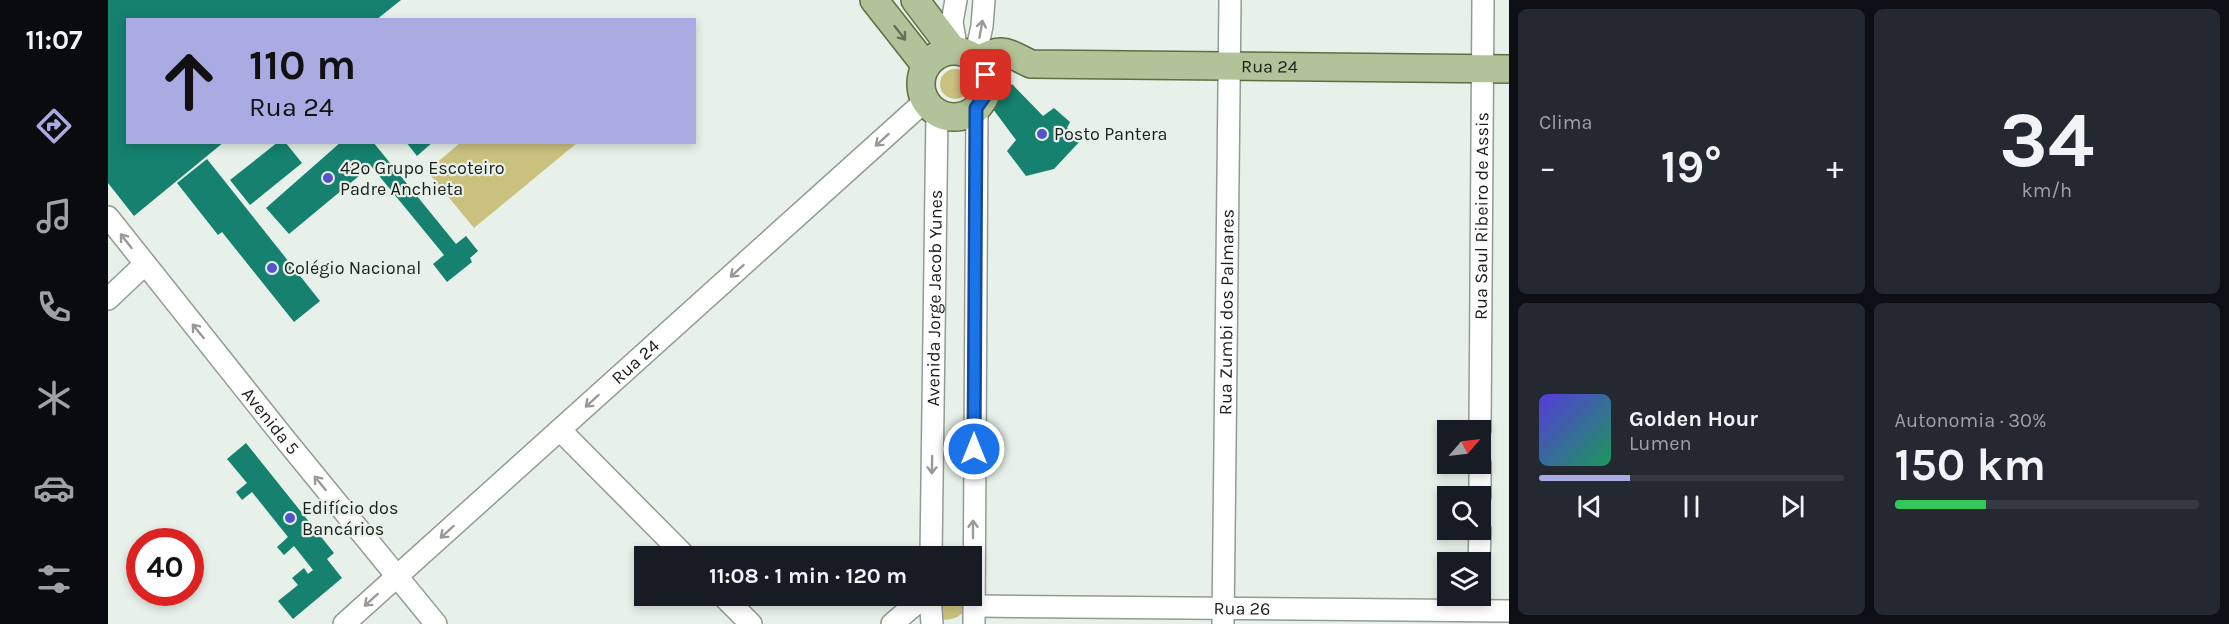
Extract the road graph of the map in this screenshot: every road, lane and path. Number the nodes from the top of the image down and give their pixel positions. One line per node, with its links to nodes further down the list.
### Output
1 (874, 0): 8 (main road, one-way to 8)
2 (915, 0): 9 (main road)
3 (956, 0): 9 (street)
4 (984, 0): 9 (street, one-way to 4)
5 (1230, 0): 7 (street, Rua Zumbi dos Palmares)
6 (1483, 0): 10 (street, Rua Saul Ribeiro de Assis)
7 (1229, 65): 9 (main road, Rua 24); 10 (main road, Rua 24); 27 (street, Rua Zumbi dos Palmares)
8 (926, 66): 9 (main road, Rua 24); 11 (main road)
9 (971, 69): 11 (main road, Rua 24); 19 (street, one-way to 9)
10 (1496, 69): 15 (street, Rua Saul Ribeiro de Assis)
11 (931, 107): 16 (street, Rua 24, one-way to 16); 18 (street, Avenida Jorge Jacob Yunes, one-way to 18)
12 (108, 217): 13 (street, Avenida 5, one-way to 12)
13 (145, 264): 14 (street); 20 (street, Avenida 5, one-way to 13)
14 (108, 298)
15 (1480, 420)
16 (560, 430): 17 (street); 20 (street, Rua 24, one-way to 20)
17 (675, 546)
18 (931, 546)
19 (973, 546)
20 (397, 577): 28 (street, Rua 24, one-way to 28); 29 (street, Avenida 5)
21 (982, 602): 27 (street, Rua 26)
22 (733, 606): 30 (street)
23 (914, 606): 31 (street)
24 (929, 606): 32 (street)
25 (1479, 610): 26 (street, Rua 26); 27 (street, Rua 26)
26 (1509, 611)
27 (1224, 615)
28 (344, 624)
29 (436, 624)
30 (752, 624)
31 (892, 624)
32 (932, 624)

